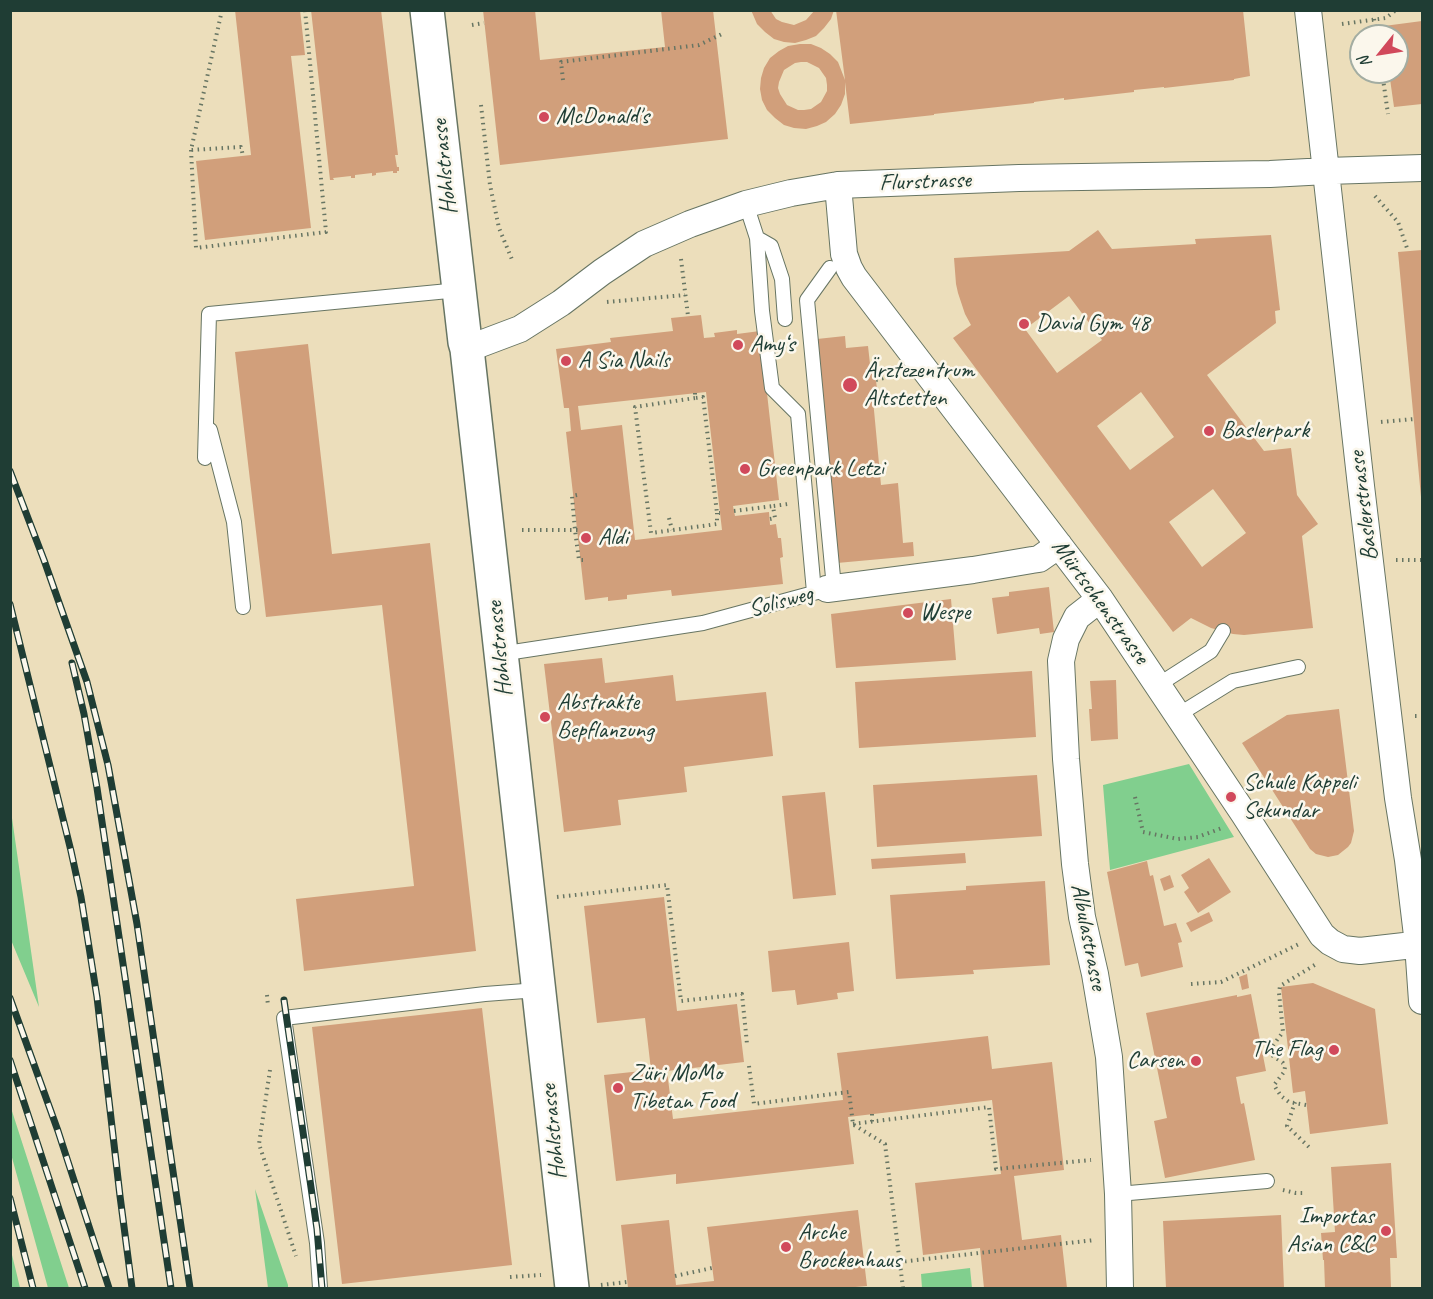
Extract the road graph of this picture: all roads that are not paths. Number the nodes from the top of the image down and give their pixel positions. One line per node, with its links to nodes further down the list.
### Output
1 (427, 10): 9 (street, Hohlstrasse)
2 (1308, 10): 4 (street, Baslerstrasse)
3 (1422, 168): 4 (street, Flurstrasse)
4 (1327, 171): 5 (street, Flurstrasse); 23 (street, Baslerstrasse)
5 (838, 186): 6 (street, Flurstrasse); 14 (street, Mürtschenstrasse)
6 (746, 204): 7 (lane); 11 (street, Flurstrasse)
7 (757, 237): 10 (lane); 15 (lane)
8 (830, 268): 15 (lane)
9 (459, 290): 11 (street, Hohlstrasse); 12 (lane)
10 (786, 319)
11 (467, 349): 19 (street, Hohlstrasse)
12 (205, 414): 13 (lane); 17 (lane)
13 (205, 458)
14 (1059, 545): 15 (street, Solisweg); 16 (street, Mürtschenstrasse)
15 (825, 590): 19 (lane, Solisweg)
16 (1100, 599): 21 (street, Mürtschenstrasse); 27 (street, Albulastrasse)
17 (243, 607)
18 (1223, 631): 21 (lane)
19 (500, 654): 24 (street, Hohlstrasse)
20 (1298, 667): 22 (lane)
21 (1158, 685): 22 (street, Mürtschenstrasse)
22 (1178, 715): 23 (street, Mürtschenstrasse)
23 (1420, 944): 25 (street, Baslerstrasse)
24 (539, 990): 28 (street, Hohlstrasse); 29 (lane)
25 (1422, 1001)
26 (1268, 1181): 27 (lane)
27 (1118, 1194): 30 (street, Albulastrasse)
28 (585, 1287)
29 (320, 1288)
30 (1120, 1288)

